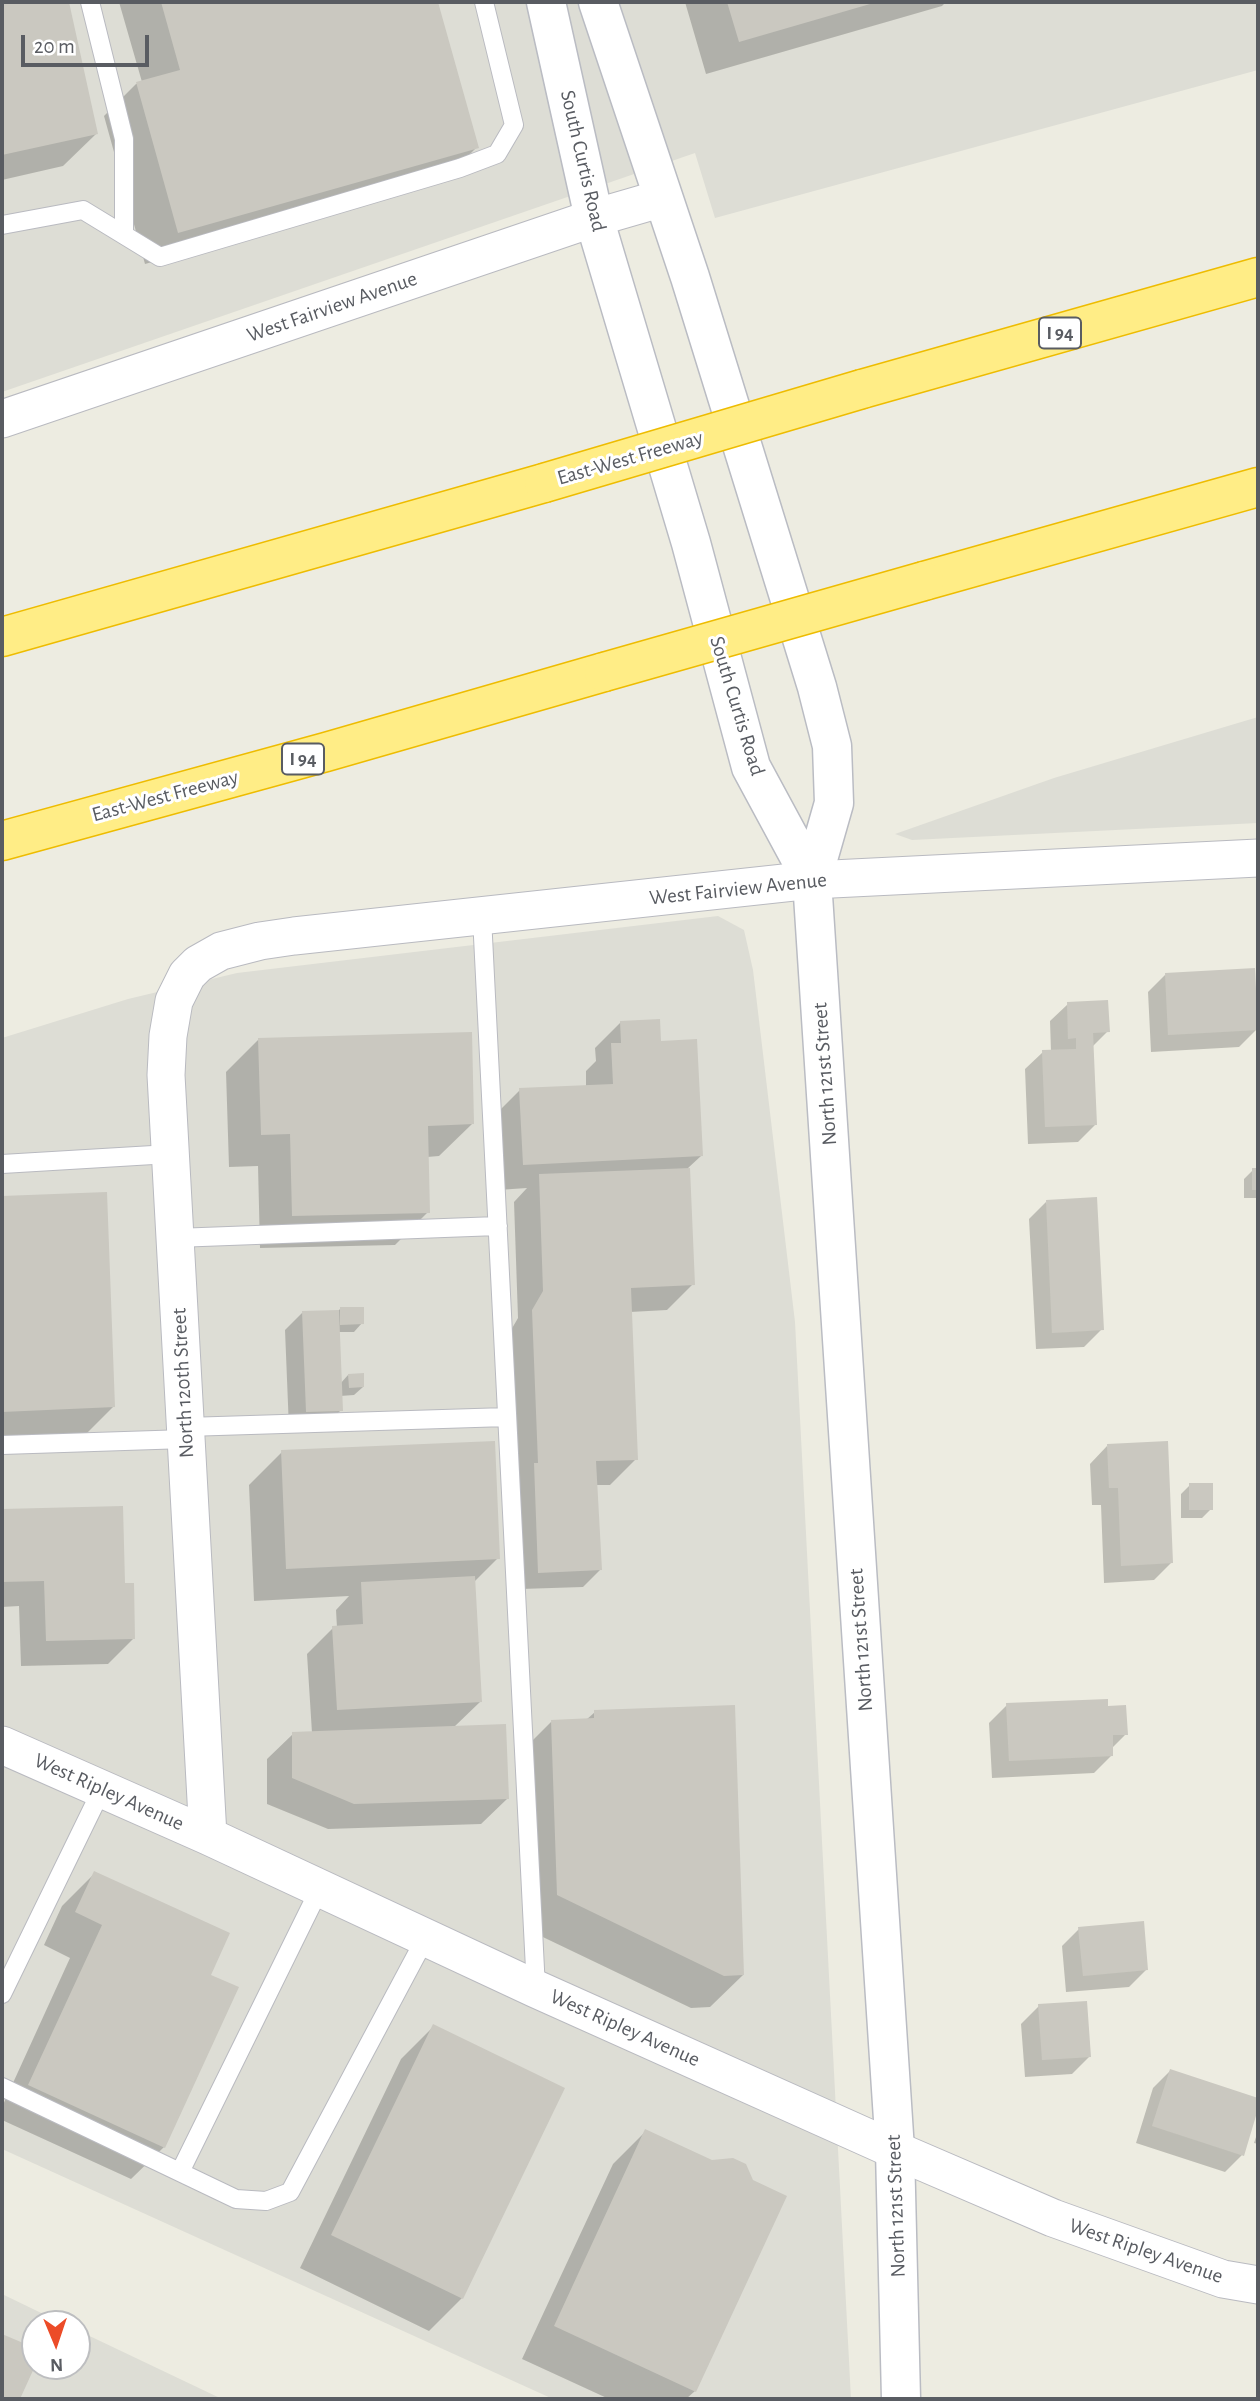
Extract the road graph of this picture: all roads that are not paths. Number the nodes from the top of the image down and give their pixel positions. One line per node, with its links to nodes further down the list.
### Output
1 (90, 2): 8 (lane)
2 (484, 2): 8 (lane)
3 (546, 2): 6 (street, South Curtis Road)
4 (598, 2): 5 (street)
5 (663, 198): 6 (street, West Fairview Avenue); 15 (street)
6 (594, 218): 10 (street, West Fairview Avenue); 15 (street, South Curtis Road)
7 (2, 225): 8 (lane)
8 (124, 235)
9 (1258, 278): 12 (highway, East-West Freeway / I 94, bridge)
10 (2, 419)
11 (1258, 487): 13 (highway, East-West Freeway / I 94, bridge)
12 (2, 637)
13 (2, 841)
14 (1258, 858): 15 (street, West Fairview Avenue)
15 (813, 880): 16 (street, West Fairview Avenue); 33 (street, North 121st Street)
16 (482, 917): 17 (street, West Fairview Avenue); 20 (lane)
17 (221, 951): 18 (street, North 120th Street)
18 (170, 1154): 19 (lane); 21 (street, North 120th Street)
19 (2, 1164)
20 (498, 1226): 21 (lane); 22 (lane)
21 (175, 1238): 23 (street, North 120th Street)
22 (508, 1417): 23 (lane); 30 (lane)
23 (186, 1433): 24 (lane); 27 (street, North 120th Street)
24 (2, 1445)
25 (2, 1745): 26 (street, West Ripley Avenue)
26 (102, 1789): 27 (street, West Ripley Avenue); 31 (lane)
27 (208, 1836): 28 (street, West Ripley Avenue)
28 (320, 1888): 29 (street, West Ripley Avenue); 34 (lane)
29 (426, 1937): 30 (street, West Ripley Avenue); 34 (lane)
30 (536, 1989): 33 (street, West Ripley Avenue)
31 (2, 1994)
32 (2, 2087): 34 (lane)
33 (895, 2150): 35 (street, West Ripley Avenue); 36 (street, North 121st Street)
34 (180, 2172)
35 (1258, 2285)
36 (901, 2399)

